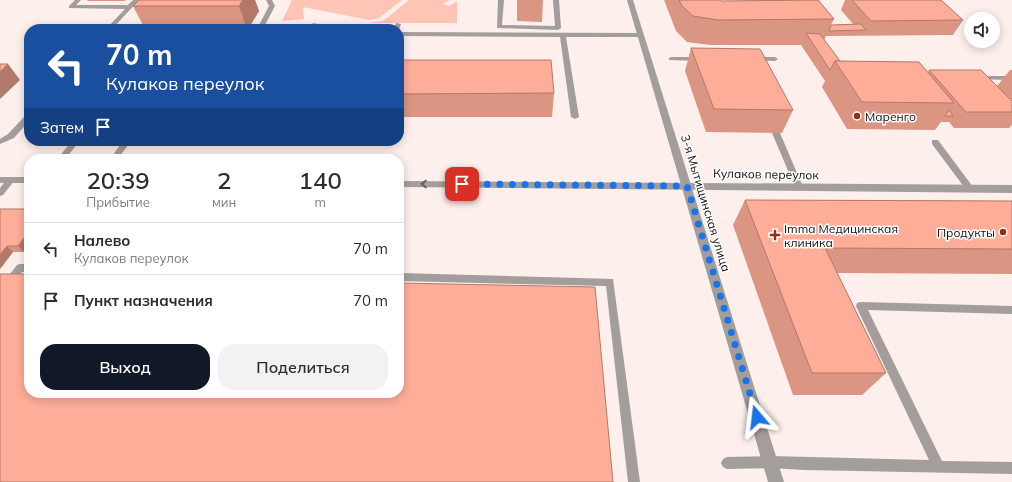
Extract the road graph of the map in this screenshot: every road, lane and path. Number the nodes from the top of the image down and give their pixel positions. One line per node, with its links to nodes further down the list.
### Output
1 (78, 0): 7 (lane)
2 (136, 0): 7 (lane)
3 (270, 0): 9 (lane)
4 (500, 0): 5 (lane)
5 (556, 0)
6 (630, 0): 12 (street, 3-я Мытищинская улица)
7 (130, 7): 8 (lane)
8 (115, 24)
9 (263, 24)
10 (404, 34): 11 (lane)
11 (563, 34): 12 (lane); 19 (lane)
12 (640, 35): 30 (street, 3-я Мытищинская улица)
13 (671, 59): 14 (lane)
14 (705, 59)
15 (744, 59): 16 (lane)
16 (775, 59)
17 (972, 78): 18 (lane)
18 (1012, 78)
19 (575, 117)
20 (24, 122): 22 (lane)
21 (776, 133): 31 (lane)
22 (0, 142)
23 (935, 142): 32 (lane)
24 (72, 146): 25 (lane)
25 (65, 154)
26 (0, 180): 27 (street)
27 (11, 180): 28 (street); 34 (lane)
28 (24, 180)
29 (404, 184): 30 (street, Кулаков переулок, one-way to 29)
30 (687, 186): 31 (street, Кулаков переулок); 39 (street, 3-я Мытищинская улица)
31 (799, 187): 32 (street, Кулаков переулок)
32 (970, 188): 33 (street, Кулаков переулок)
33 (1012, 189)
34 (0, 193)
35 (24, 268): 37 (lane)
36 (404, 277): 43 (lane)
37 (0, 294)
38 (1012, 310): 41 (lane)
39 (771, 462): 40 (lane); 41 (lane); 44 (street, 3-я Мытищинская улица)
40 (727, 463)
41 (938, 466): 42 (lane)
42 (1012, 468)
43 (634, 482)
44 (776, 482)

